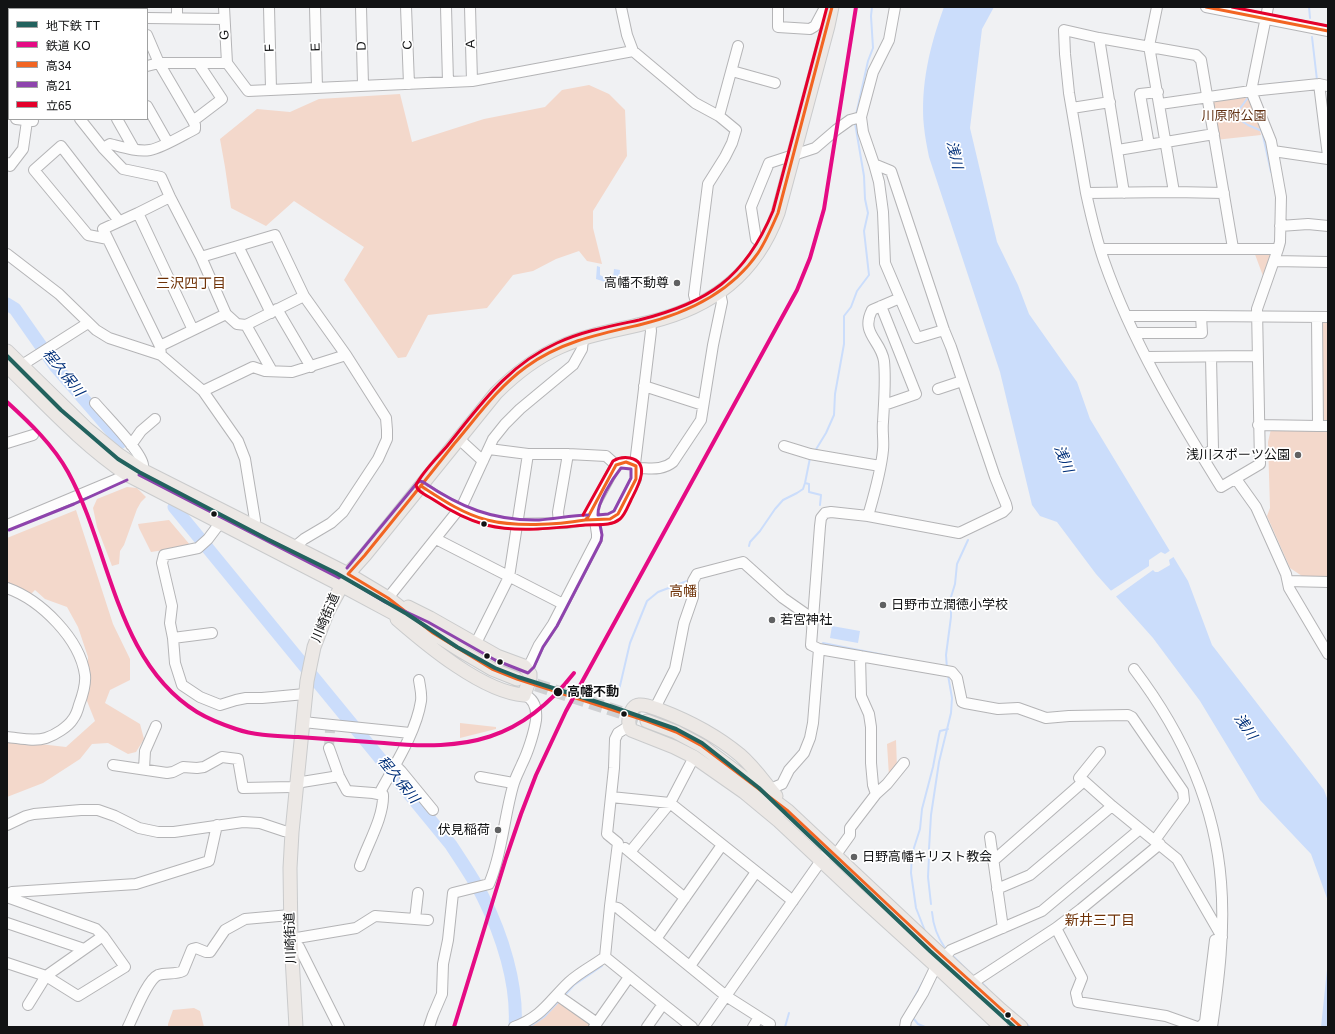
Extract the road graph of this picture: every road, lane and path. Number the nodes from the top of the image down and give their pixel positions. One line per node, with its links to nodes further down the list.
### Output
1 (177, 7): 17 (street)
2 (224, 7): 18 (street, G)
3 (269, 7): 38 (street, F)
4 (315, 7): 37 (street, E)
5 (361, 7): 35 (street, D)
6 (406, 7): 33 (street, C)
7 (446, 7): 32 (street)
8 (470, 7): 31 (street, A)
9 (621, 7): 25 (street)
10 (778, 7): 15 (street)
11 (895, 7): 47 (street)
12 (1157, 7): 24 (street)
13 (1206, 7): 19 (street)
14 (1268, 7): 19 (street)
15 (831, 8): 60 (main road, 川崎街道)
16 (148, 18): 17 (street)
17 (178, 18): 18 (street)
18 (224, 19): 28 (street, G)
19 (1266, 19): 20 (street); 39 (street)
20 (1328, 31)
21 (148, 37): 26 (street)
22 (1099, 38): 24 (street); 42 (street); 45 (street)
23 (738, 46): 30 (street)
24 (1149, 46): 40 (street); 41 (street)
25 (632, 51): 31 (street); 46 (street)
26 (159, 63): 27 (street); 29 (street); 51 (street)
27 (198, 63): 28 (street); 51 (street)
28 (227, 63): 38 (street)
29 (148, 66)
30 (732, 71): 34 (street); 46 (street)
31 (472, 81): 32 (street)
32 (448, 82): 33 (street)
33 (409, 84): 35 (street)
34 (775, 84)
35 (364, 85): 37 (street)
36 (1324, 85): 39 (street); 61 (street)
37 (317, 88): 38 (street)
38 (272, 89)
39 (1251, 91): 41 (street); 59 (street)
40 (1158, 92): 43 (street); 55 (street)
41 (1208, 97): 43 (street); 52 (street)
42 (1110, 102): 45 (street); 58 (street)
43 (1160, 104): 54 (street)
44 (148, 108): 53 (street)
45 (1072, 108): 66 (street)
46 (720, 116): 87 (street)
47 (857, 118): 60 (street); 64 (street)
48 (30, 120): 63 (street)
49 (81, 120): 56 (street)
50 (118, 120): 57 (street)
51 (193, 121): 53 (street)
52 (1214, 134): 54 (street); 68 (street)
53 (168, 143): 57 (street)
54 (1166, 143): 55 (street); 65 (street)
55 (1149, 145): 58 (street)
56 (103, 148): 57 (street); 69 (street)
57 (134, 149)
58 (1118, 150): 67 (street)
59 (1273, 151): 62 (street); 72 (street)
60 (794, 154): 75 (main road, 川崎街道); 75 (street)
61 (1328, 156)
62 (1328, 159)
63 (7, 163)
64 (874, 164): 86 (street); 100 (street)
65 (1174, 192): 67 (street); 68 (street)
66 (1086, 193): 67 (street); 78 (street)
67 (1124, 193)
68 (1224, 193): 77 (street)
69 (170, 197): 70 (street); 81 (street)
70 (138, 213): 71 (street); 99 (street)
71 (119, 221): 74 (street); 74 (street)
72 (1280, 226): 73 (street); 79 (street)
73 (1328, 226)
74 (108, 239): 104 (street)
75 (764, 245): 84 (main road, 川崎街道)
76 (238, 246): 81 (street); 85 (street); 89 (street)
77 (1234, 248): 78 (street); 79 (street)
78 (1101, 249): 91 (street)
79 (1278, 249): 82 (street)
80 (7, 254): 97 (street)
81 (201, 257): 90 (street)
82 (1274, 261): 83 (street); 93 (street)
83 (1328, 262)
84 (720, 293): 87 (main road, 川崎街道); 118 (street)
85 (304, 296): 89 (street); 105 (street)
86 (900, 298): 88 (street); 100 (street)
87 (697, 306): 96 (main road, 川崎街道)
88 (881, 306): 119 (street); 119 (street)
89 (274, 311): 98 (street); 111 (street)
90 (226, 314): 98 (street); 99 (street)
91 (1127, 316): 92 (street); 101 (street)
92 (1201, 316): 93 (street); 101 (street)
93 (1256, 317): 94 (street); 106 (street)
94 (1318, 317): 95 (street); 122 (street)
95 (1328, 317)
96 (650, 322): 102 (main road, 川崎街道); 114 (street)
97 (88, 323): 104 (street); 109 (street)
98 (246, 325): 112 (street)
99 (194, 330): 104 (street)
100 (944, 330): 113 (street)
101 (1134, 333): 107 (street)
102 (583, 339): 124 (main road, 川崎街道); 128 (street)
103 (7, 351): 109 (main road)
104 (161, 351): 116 (street)
105 (346, 355): 111 (street); 152 (street)
106 (1257, 356): 108 (street); 121 (street)
107 (1146, 357): 108 (street); 131 (street)
108 (1211, 357): 131 (street)
109 (22, 365): 136 (main road)
110 (7, 366): 137 (main road)
111 (311, 367): 112 (street)
112 (272, 371): 116 (street)
113 (962, 381): 115 (street); 142 (street)
114 (644, 386): 118 (street); 134 (street)
115 (938, 389)
116 (203, 391): 149 (street)
117 (95, 403): 126 (street)
118 (703, 405): 134 (street)
119 (884, 405): 135 (street)
120 (155, 419): 126 (street)
121 (1258, 426): 122 (street); 138 (street)
122 (1323, 426)
123 (33, 435): 125 (street)
124 (459, 439): 132 (street); 139 (main road, 川崎街道)
125 (7, 443)
126 (131, 445): 136 (street)
127 (784, 446): 135 (street)
128 (489, 449): 129 (street); 132 (street)
129 (528, 454): 130 (street); 148 (street)
130 (568, 454): 133 (street); 146 (street)
131 (1202, 456): 138 (street)
132 (483, 461): 141 (street)
133 (616, 465): 134 (street); 140 (street)
134 (636, 466): 143 (street)
135 (880, 466): 142 (street)
136 (140, 469): 137 (street); 149 (main road)
137 (128, 475): 145 (main road); 147 (street)
138 (1236, 479): 155 (street)
139 (421, 486): 141 (street); 154 (main road, 川崎街道)
140 (595, 504): 143 (street); 144 (street)
141 (459, 509): 148 (street); 150 (street)
142 (868, 516): 160 (street)
143 (615, 517): 144 (street)
144 (589, 520): 146 (street); 159 (street)
145 (220, 523): 151 (main road); 164 (street)
146 (559, 523): 148 (street)
147 (7, 525)
148 (517, 525): 153 (street)
149 (254, 527): 151 (street); 152 (main road)
150 (436, 539): 153 (street); 158 (street)
151 (256, 541): 152 (main road)
152 (292, 552): 154 (main road)
153 (509, 577): 159 (street); 165 (street)
154 (345, 579): 158 (main road); 173 (main road, 川崎街道)
155 (1288, 582): 156 (street); 162 (street)
156 (1328, 582)
157 (7, 588): 181 (street)
158 (388, 604): 165 (main road); 171 (main road); 174 (main road)
159 (563, 604): 169 (street)
160 (813, 619): 166 (street); 175 (street)
161 (212, 633): 164 (street)
162 (1316, 635): 163 (street); 167 (street)
163 (1328, 635)
164 (173, 638): 173 (street)
165 (475, 645): 169 (main road)
166 (819, 649): 168 (street); 194 (street)
167 (1328, 654)
168 (860, 656): 196 (street); 207 (street)
169 (527, 668): 174 (main road)
170 (1134, 669): 229 (street)
171 (517, 679)
172 (418, 680): 180 (street)
173 (306, 688): 177 (main road, 川崎街道)
174 (524, 695): 192 (street)
175 (655, 708): 179 (main road); 194 (main road)
176 (647, 721): 201 (main road)
177 (303, 722): 180 (street); 193 (main road, 川崎街道)
178 (156, 726): 188 (street)
179 (629, 726): 184 (main road); 197 (street)
180 (410, 733): 187 (street)
181 (7, 737)
182 (329, 748): 189 (street)
183 (1100, 752): 191 (street)
184 (694, 757): 198 (street); 201 (main road)
185 (904, 763): 196 (street)
186 (113, 765): 188 (street)
187 (395, 765): 195 (street); 200 (street)
188 (144, 769): 193 (street)
189 (339, 776): 193 (street); 195 (street)
190 (480, 778): 192 (street)
191 (1084, 782): 199 (street); 212 (street)
192 (513, 783): 253 (street)
193 (296, 785): 205 (main road, 川崎街道)
194 (770, 789): 201 (main road)
195 (379, 794): 213 (street)
196 (876, 794): 211 (street)
197 (611, 797): 198 (street); 208 (street)
198 (670, 802): 209 (street); 210 (street)
199 (1112, 806): 204 (street); 215 (street)
200 (433, 810)
201 (784, 816): 211 (main road)
202 (7, 824): 203 (street)
203 (217, 825): 205 (street); 217 (street)
204 (1140, 829): 207 (street); 225 (street)
205 (292, 832): 221 (main road, 川崎街道)
206 (990, 837): 212 (street)
207 (1158, 842): 226 (street); 227 (street)
208 (618, 843): 210 (street); 220 (street)
209 (722, 845): 214 (street); 218 (street)
210 (630, 852): 218 (street)
211 (828, 855): 219 (street); 234 (main road)
212 (993, 861): 215 (street)
213 (360, 866)
214 (756, 872): 219 (street); 236 (street)
215 (997, 889): 225 (street)
216 (418, 893): 222 (street)
217 (7, 897): 228 (street)
218 (685, 898): 231 (street)
219 (792, 901): 241 (street)
220 (610, 906): 231 (street); 233 (street)
221 (290, 915): 230 (main road, 川崎街道); 250 (street)
222 (415, 919): 223 (street); 230 (street)
223 (428, 920)
224 (7, 924): 232 (street)
225 (1003, 928): 234 (street)
226 (1056, 928): 239 (street); 261 (street)
227 (1216, 928): 229 (street); 261 (street)
228 (103, 936): 232 (street); 237 (street)
229 (1222, 937): 249 (street)
230 (291, 939): 245 (street); 251 (main road, 川崎街道)
231 (656, 939): 236 (street)
232 (84, 949): 237 (street)
233 (605, 956): 238 (street); 240 (street)
234 (940, 961): 239 (main road); 258 (street); 259 (main road)
235 (7, 962): 237 (street)
236 (690, 966): 241 (street)
237 (46, 976): 243 (street)
238 (629, 977): 242 (street); 247 (street)
239 (972, 983): 260 (main road)
240 (557, 995): 247 (street); 248 (street)
241 (726, 996): 244 (street); 256 (street)
242 (663, 1004): 254 (street); 255 (street)
243 (28, 1005)
244 (759, 1017): 246 (street); 257 (street)
245 (337, 1024): 252 (street)
246 (770, 1024)
247 (596, 1025)
248 (518, 1026)
249 (1212, 1026)
250 (128, 1027)
251 (296, 1027)
252 (344, 1027)
253 (430, 1027)
254 (647, 1027)
255 (692, 1027)
256 (704, 1027)
257 (753, 1027)
258 (905, 1027)
259 (1001, 1027)
260 (1021, 1027)
261 (1199, 1027)

